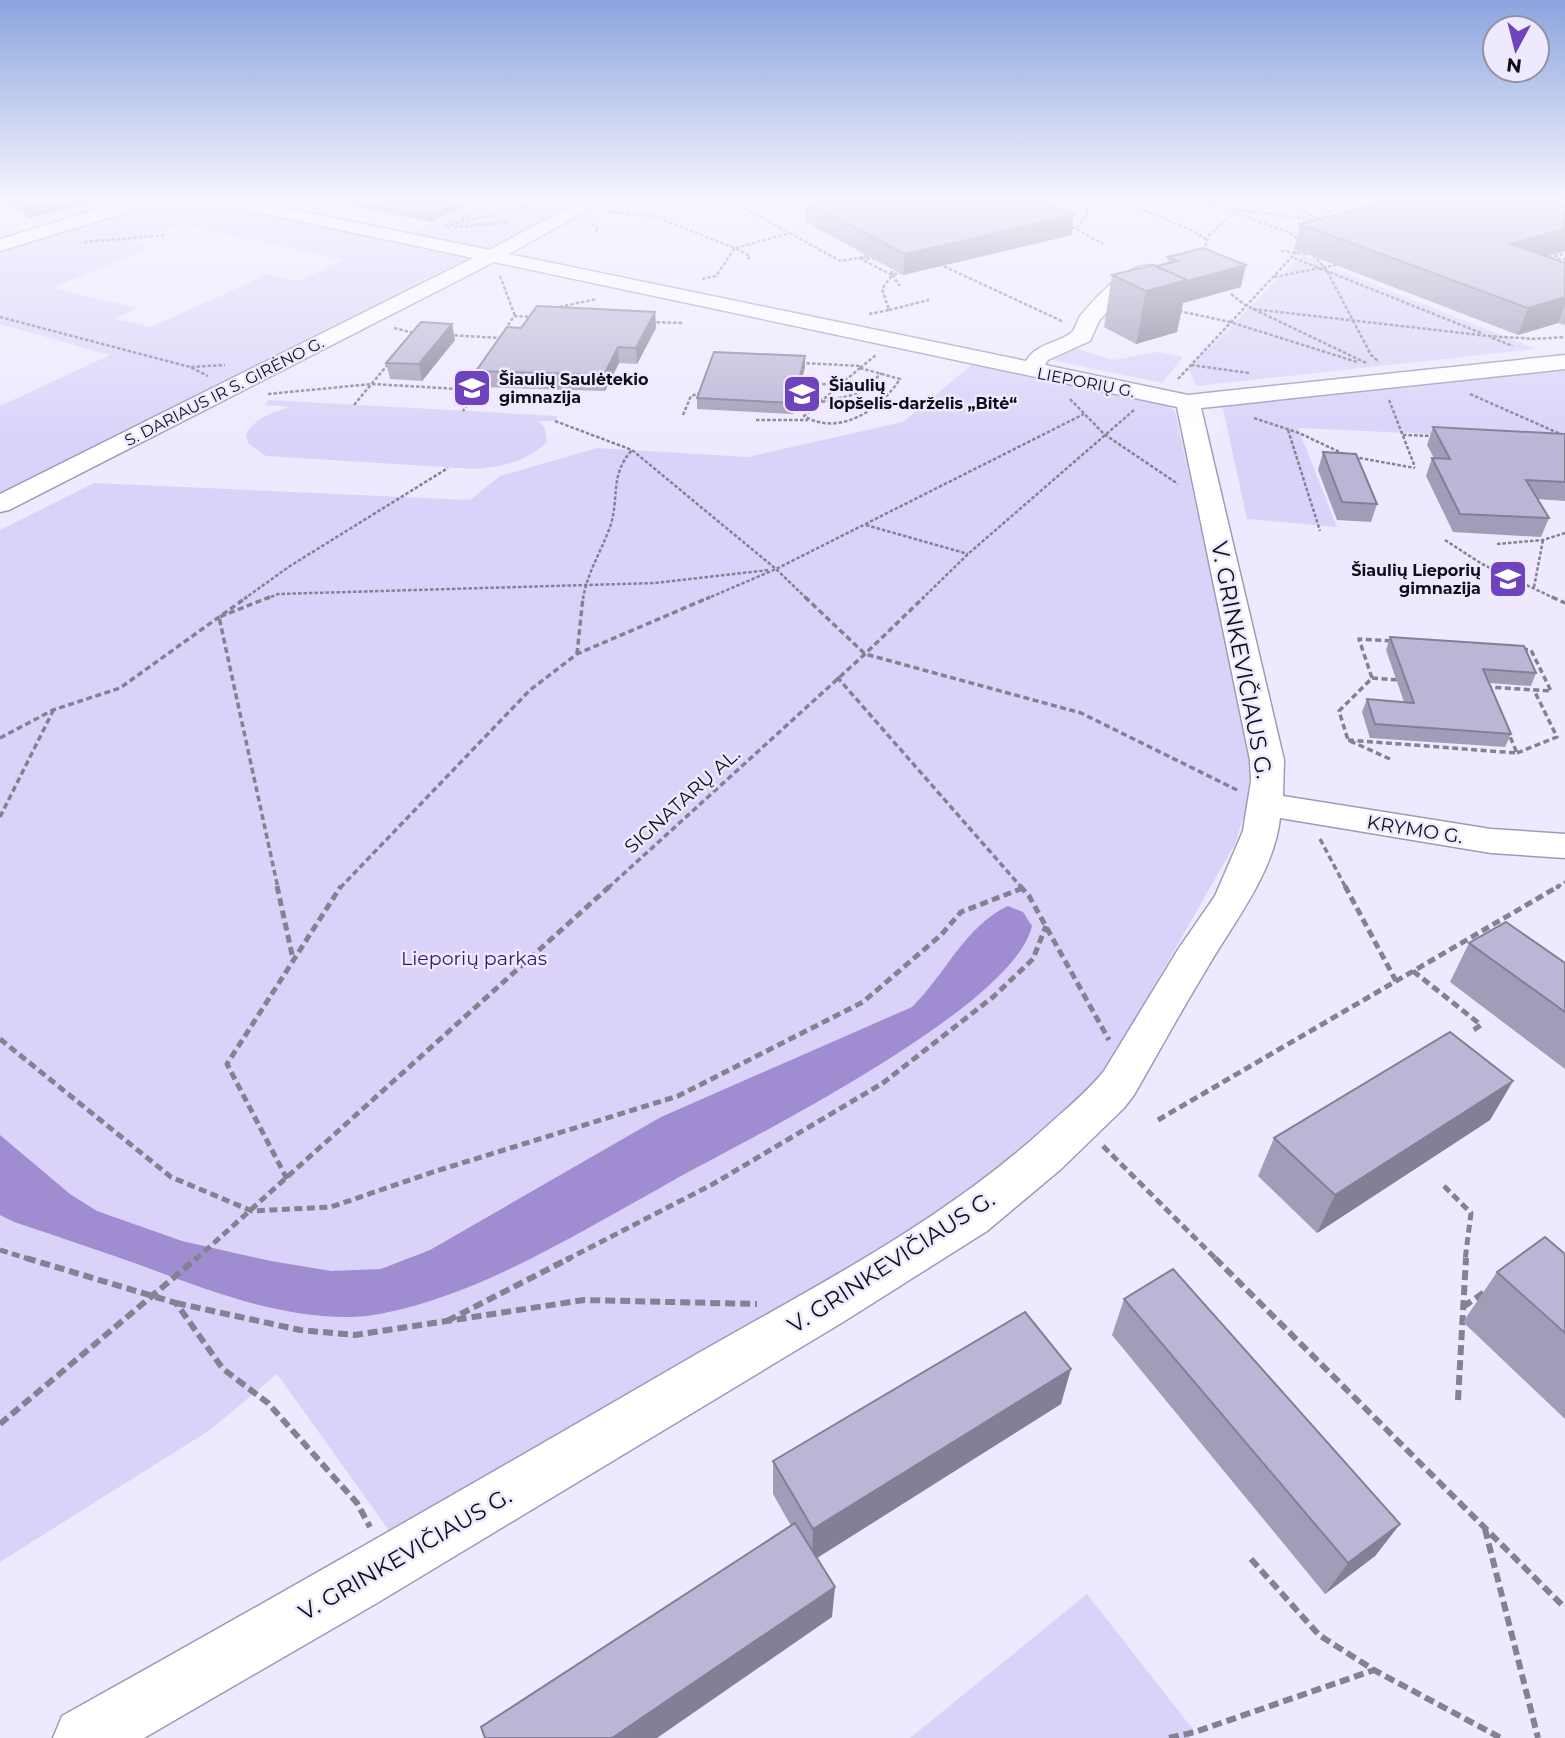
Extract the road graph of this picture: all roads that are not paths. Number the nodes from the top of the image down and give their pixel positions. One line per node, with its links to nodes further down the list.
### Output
1 (443, 281): 7 (street, S. DARIAUS IR S. GIRĖNO G.)
2 (606, 281): 5 (street, LIEPORIŲ G.)
3 (1125, 281): 5 (street)
4 (1565, 362): 6 (street, LIEPORIŲ G.)
5 (1031, 371): 6 (street, LIEPORIŲ G.)
6 (1178, 387): 8 (street, V. GRINKEVIČIAUS G.)
7 (0, 504)
8 (1285, 808): 9 (street, KRYMO G.); 10 (street, V. GRINKEVIČIAUS G.)
9 (1565, 846)
10 (85, 1738)

